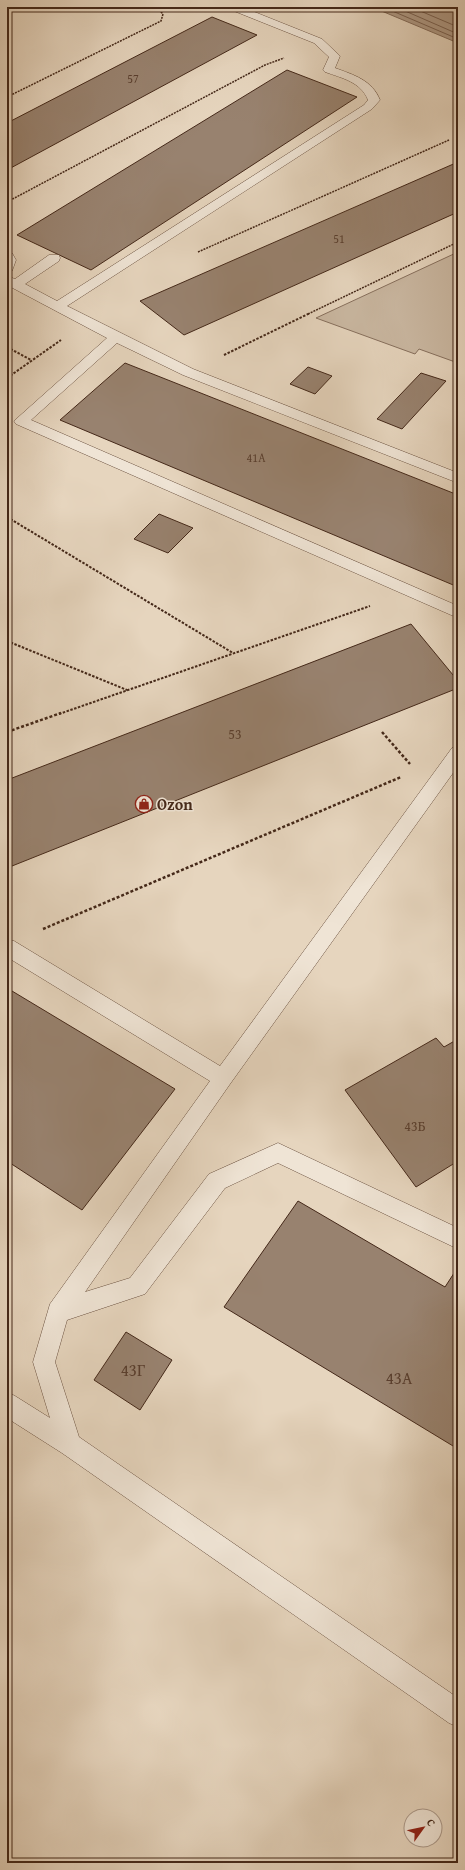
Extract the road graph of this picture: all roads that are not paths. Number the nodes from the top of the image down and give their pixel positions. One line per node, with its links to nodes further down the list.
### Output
1 (233, 7): 6 (lane)
2 (7, 256): 4 (lane)
3 (54, 258): 5 (lane)
4 (7, 268)
5 (12, 282): 6 (lane)
6 (58, 306): 7 (lane)
7 (116, 337): 8 (lane); 9 (lane)
8 (458, 478)
9 (458, 612)
10 (458, 753): 12 (lane)
11 (7, 947): 12 (lane)
12 (224, 1078): 14 (lane)
13 (458, 1239): 14 (lane)
14 (58, 1312): 16 (lane)
15 (7, 1404): 16 (lane)
16 (70, 1445): 17 (lane)
17 (458, 1714)

